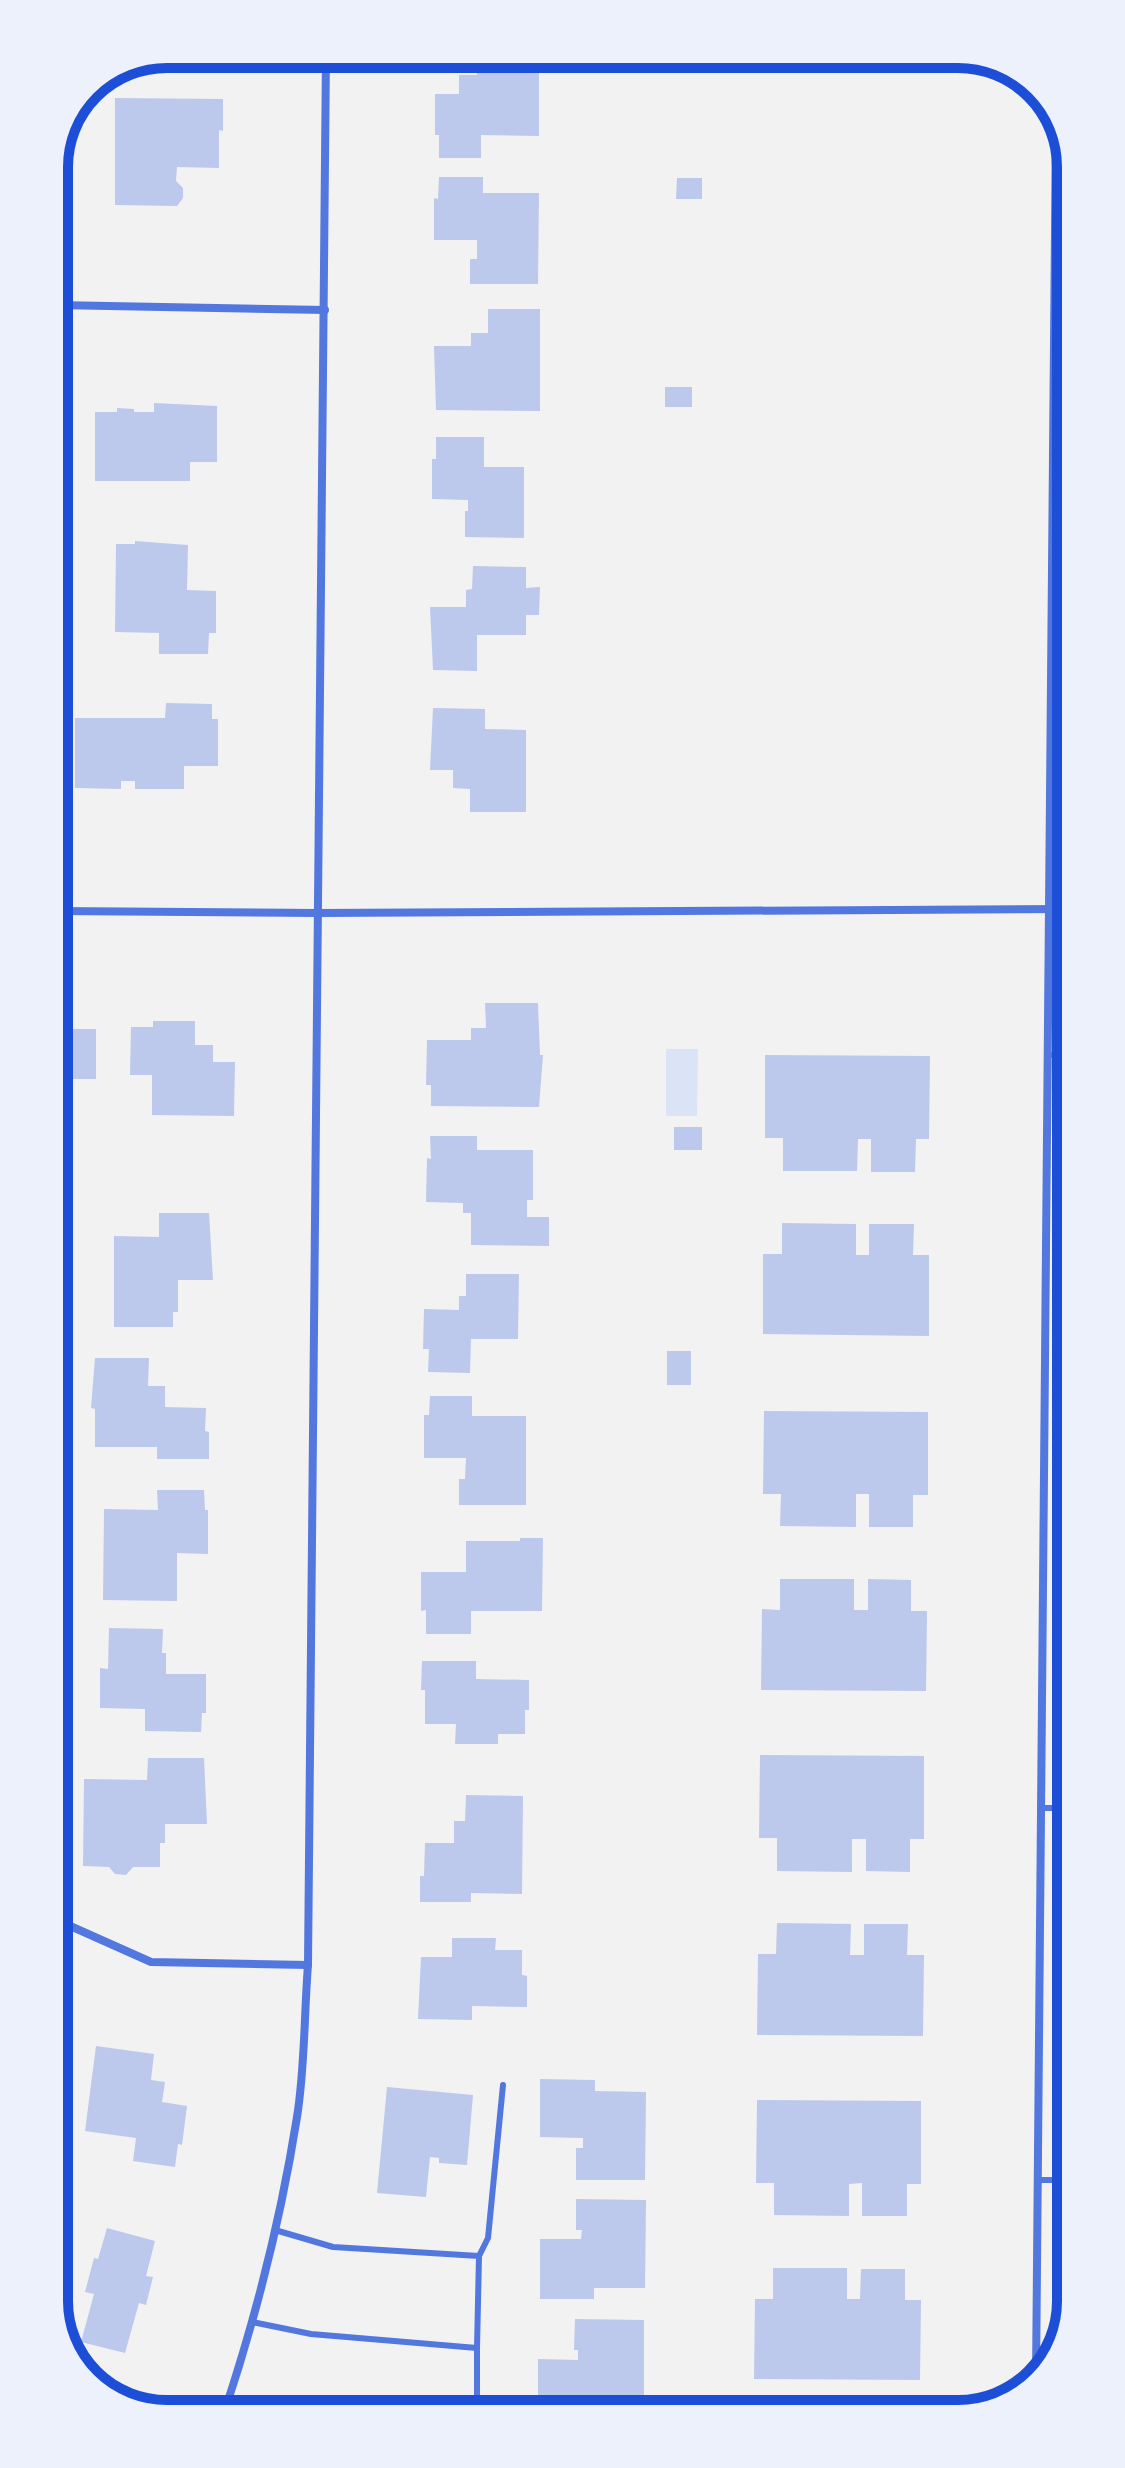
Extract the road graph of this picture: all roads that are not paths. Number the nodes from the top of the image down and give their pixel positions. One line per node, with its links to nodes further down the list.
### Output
1 (326, 68): 4 (street)
2 (1056, 154): 5 (street)
3 (68, 305): 4 (street)
4 (325, 310): 12 (street)
5 (1053, 396): 6 (lane); 7 (street)
6 (1057, 396)
7 (1052, 640): 8 (lane); 9 (street)
8 (1057, 640)
9 (1049, 909): 10 (street); 12 (street); 13 (street)
10 (1057, 909)
11 (68, 911): 12 (street)
12 (317, 913): 18 (street)
13 (1048, 1055): 14 (lane); 15 (street)
14 (1057, 1055)
15 (1041, 1808): 16 (lane); 20 (street)
16 (1057, 1808)
17 (68, 1925): 18 (street)
18 (308, 1965): 22 (street)
19 (503, 2085): 23 (lane)
20 (1037, 2180): 21 (lane); 26 (street)
21 (1057, 2180)
22 (275, 2230): 23 (lane); 24 (street)
23 (479, 2256): 25 (lane)
24 (252, 2322): 25 (lane); 27 (street)
25 (477, 2348): 28 (lane)
26 (1036, 2362)
27 (228, 2400)
28 (477, 2400)

